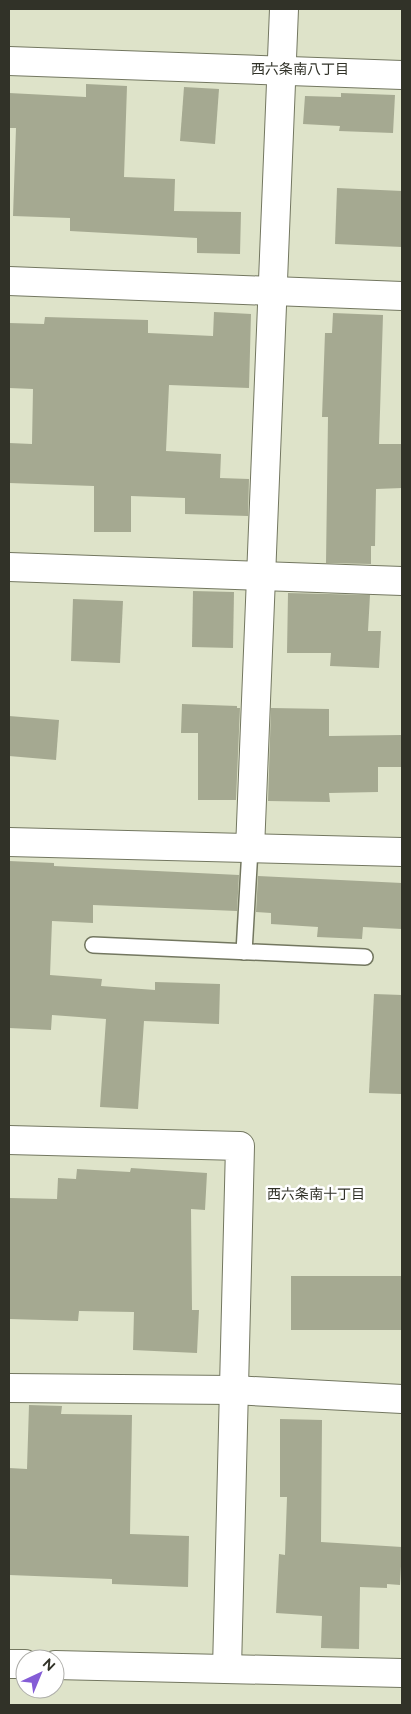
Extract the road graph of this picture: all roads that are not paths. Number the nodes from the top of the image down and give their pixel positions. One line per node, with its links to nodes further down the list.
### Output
1 (284, 9): 3 (street)
2 (9, 61): 3 (street)
3 (282, 71): 4 (street); 6 (street)
4 (402, 75)
5 (9, 281): 6 (street)
6 (273, 292): 7 (street); 9 (street)
7 (402, 296)
8 (9, 567): 9 (street)
9 (262, 577): 10 (street); 12 (street)
10 (402, 581)
11 (9, 842): 12 (street)
12 (250, 849): 13 (street); 15 (lane)
13 (402, 852)
14 (93, 945): 15 (lane)
15 (244, 952): 16 (lane)
16 (365, 957)
17 (9, 1140): 19 (street)
18 (9, 1388): 19 (street)
19 (233, 1390): 20 (street); 22 (street)
20 (402, 1399)
21 (65, 1665): 22 (street)
22 (227, 1669): 23 (street)
23 (402, 1673)

